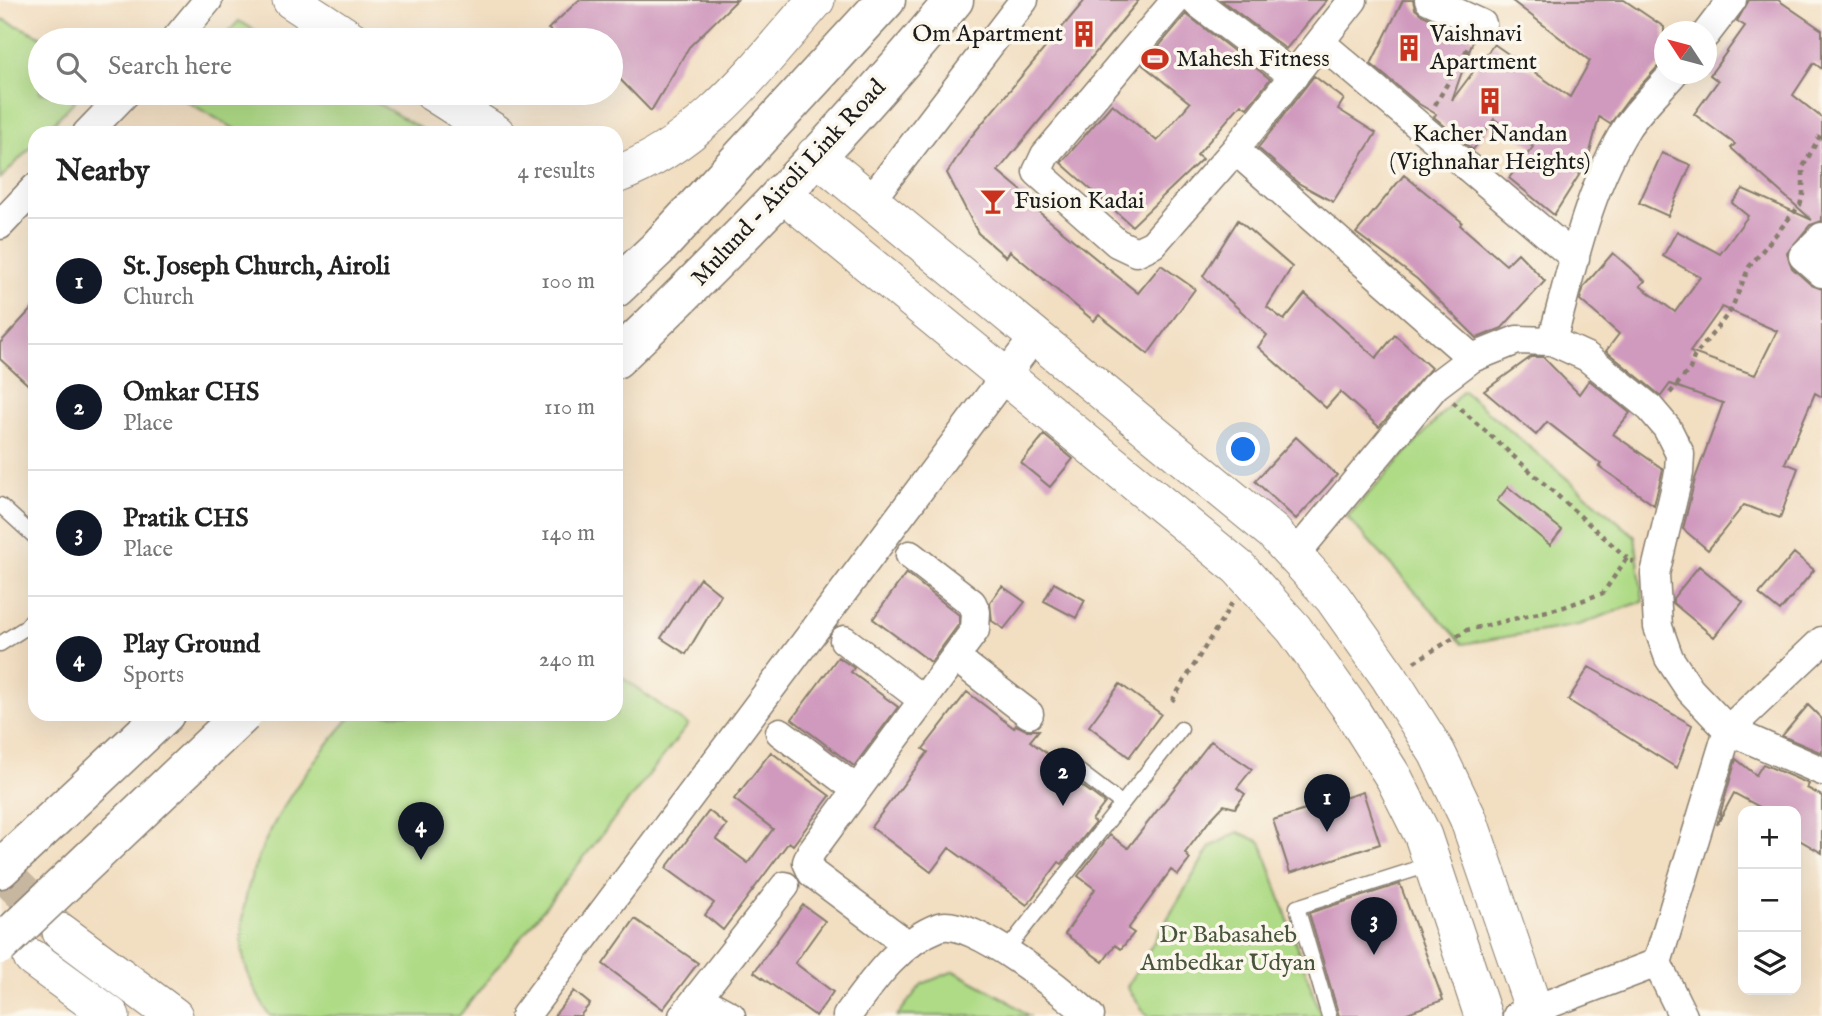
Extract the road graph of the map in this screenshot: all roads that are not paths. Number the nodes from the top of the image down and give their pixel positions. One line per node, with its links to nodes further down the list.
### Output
1 (208, 0): 14 (street)
2 (290, 0): 15 (street)
3 (816, 0): 25 (street)
4 (886, 0): 33 (main road)
5 (954, 0): 24 (main road, Mulund - Airoli Link Road)
6 (1024, 0): 28 (street)
7 (1175, 0): 23 (street)
8 (1194, 0): 17 (street)
9 (1353, 0): 16 (street)
10 (1429, 0): 13 (street)
11 (1732, 0): 12 (street)
12 (1716, 21)
13 (1482, 24)
14 (185, 28)
15 (333, 28)
16 (1320, 42): 17 (street); 31 (street)
17 (1294, 76): 23 (street)
18 (1664, 84): 31 (street)
19 (114, 105): 21 (street)
20 (452, 105): 22 (street)
21 (94, 126)
22 (485, 126)
23 (1235, 150): 37 (street)
24 (815, 155): 26 (main road, Mulund - Airoli Link Road); 28 (street)
25 (623, 172)
26 (780, 192): 36 (main road, Mulund - Airoli Link Road); 38 (street)
27 (28, 195): 29 (street)
28 (870, 201): 34 (street)
29 (0, 225)
30 (1822, 237): 32 (street)
31 (1575, 258): 35 (street)
32 (1822, 273)
33 (623, 281)
34 (1035, 336): 38 (street); 42 (street)
35 (1552, 341): 37 (street); 53 (street)
36 (623, 352)
37 (1472, 358): 42 (street)
38 (1004, 375): 59 (street); 71 (street)
39 (0, 505): 40 (lane)
40 (28, 531)
41 (910, 555): 47 (street)
42 (1294, 556): 68 (street)
43 (28, 624): 46 (lane)
44 (844, 640): 48 (street)
45 (1822, 641): 53 (street)
46 (0, 644)
47 (955, 657): 48 (street); 49 (street)
48 (923, 700): 57 (street)
49 (1028, 714)
50 (158, 721): 60 (main road)
51 (236, 721): 64 (main road, bridge)
52 (1181, 729): 58 (lane)
53 (1728, 730): 56 (street); 66 (street)
54 (780, 732): 57 (street)
55 (1060, 757): 58 (lane)
56 (1822, 771)
57 (857, 790): 63 (street)
58 (1121, 803): 65 (lane)
59 (1432, 864): 75 (lane); 76 (street)
60 (0, 869)
61 (785, 886): 67 (street)
62 (61, 932): 69 (street)
63 (908, 945): 65 (street); 73 (street)
64 (16, 952): 70 (street)
65 (1005, 952): 74 (street)
66 (1657, 963): 68 (street); 77 (street)
67 (691, 1007): 72 (street)
68 (1529, 1014)
69 (170, 1015)
70 (111, 1016)
71 (525, 1016)
72 (731, 1016)
73 (847, 1016)
74 (1090, 1016)
75 (1329, 1016)
76 (1483, 1016)
77 (1683, 1016)

